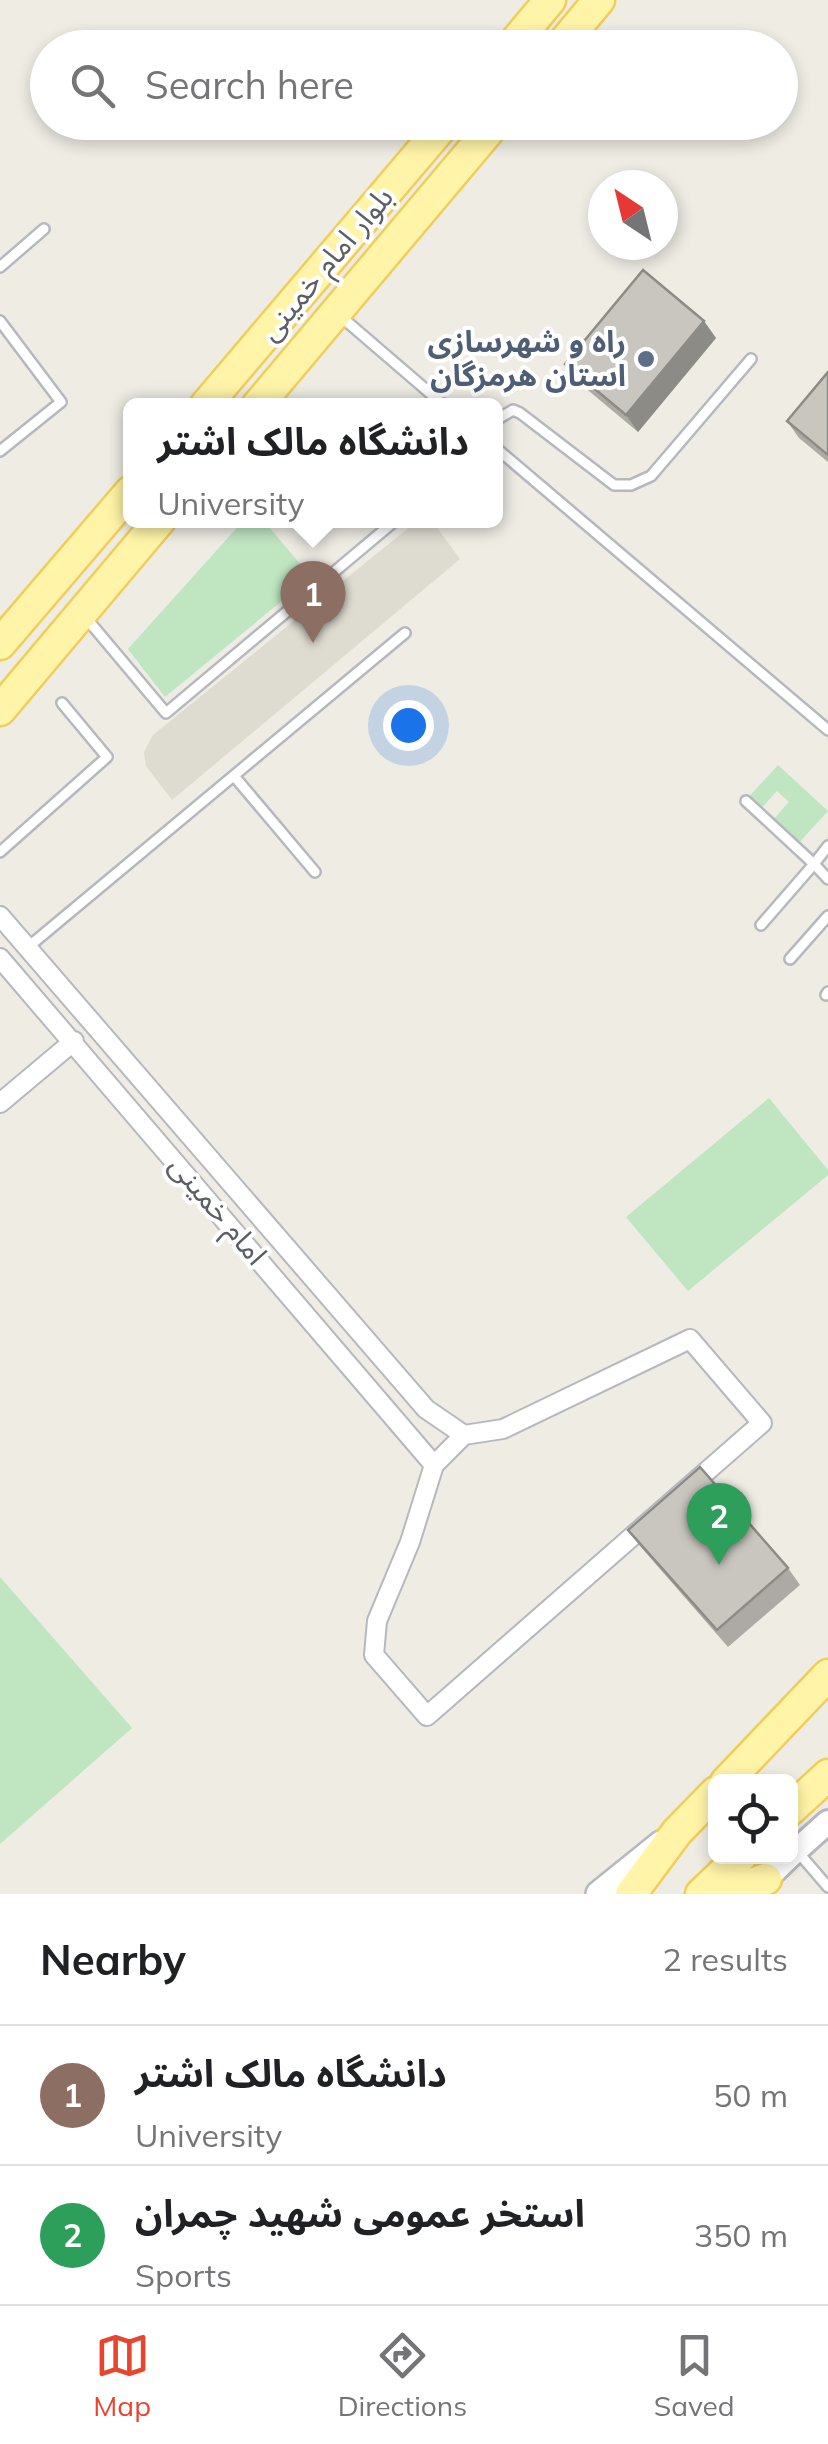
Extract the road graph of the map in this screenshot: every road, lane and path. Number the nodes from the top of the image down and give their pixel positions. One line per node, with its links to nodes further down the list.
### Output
1 (550, 0): 3 (main road)
2 (599, 0): 4 (main road)
3 (525, 30)
4 (574, 30)
5 (431, 140): 9 (main road, بلوار امام خمینی)
6 (481, 140): 10 (main road, بلوار امام خمینی)
7 (44, 228): 8 (lane)
8 (0, 267)
9 (305, 290): 10 (main road); 13 (main road, بلوار امام خمینی)
10 (336, 312): 14 (main road, بلوار امام خمینی); 15 (lane)
11 (0, 322): 17 (lane)
12 (751, 360): 16 (lane)
13 (212, 398)
14 (264, 398)
15 (436, 398)
16 (503, 416)
17 (0, 451)
18 (503, 454): 27 (lane)
19 (123, 500): 24 (main road)
20 (153, 528): 22 (main road)
21 (386, 528): 22 (lane)
22 (82, 613): 26 (main road)
23 (405, 634): 28 (lane)
24 (0, 644)
25 (62, 703): 31 (lane)
26 (0, 710)
27 (828, 730)
28 (234, 776): 33 (lane); 38 (lane)
29 (746, 802): 32 (lane)
30 (828, 846): 32 (lane)
31 (0, 852)
32 (814, 864): 34 (lane); 37 (lane)
33 (315, 872)
34 (828, 879)
35 (0, 916): 38 (street)
36 (828, 916): 39 (lane)
37 (762, 924)
38 (27, 948): 41 (street)
39 (790, 959)
40 (3, 968): 42 (street, امام خمینی)
41 (74, 1004): 42 (street); 44 (street)
42 (56, 1020): 43 (street, امام خمینی)
43 (74, 1042): 45 (street); 46 (street, امام خمینی)
44 (146, 1086): 46 (street); 47 (street)
45 (0, 1103)
46 (127, 1103): 48 (street, امام خمینی)
47 (222, 1174): 48 (street); 49 (street)
48 (203, 1193): 50 (street, امام خمینی)
49 (297, 1258): 50 (street); 51 (street)
50 (276, 1278): 52 (street, امام خمینی)
51 (368, 1341): 52 (street); 53 (street)
52 (346, 1360): 54 (street, امام خمینی)
53 (464, 1435): 54 (street); 54 (street)
54 (434, 1465)
55 (828, 1676): 56 (main road)
56 (734, 1774)
57 (828, 1776): 59 (main road)
58 (708, 1800): 61 (main road)
59 (798, 1803)
60 (828, 1822): 62 (street)
61 (677, 1832): 68 (main road); 69 (main road)
62 (798, 1850)
63 (798, 1860): 67 (lane)
64 (733, 1864): 70 (main road)
65 (784, 1864): 66 (street)
66 (764, 1886): 71 (main road)
67 (828, 1886)
68 (599, 1894)
69 (631, 1894)
70 (701, 1894)
71 (723, 1894)

